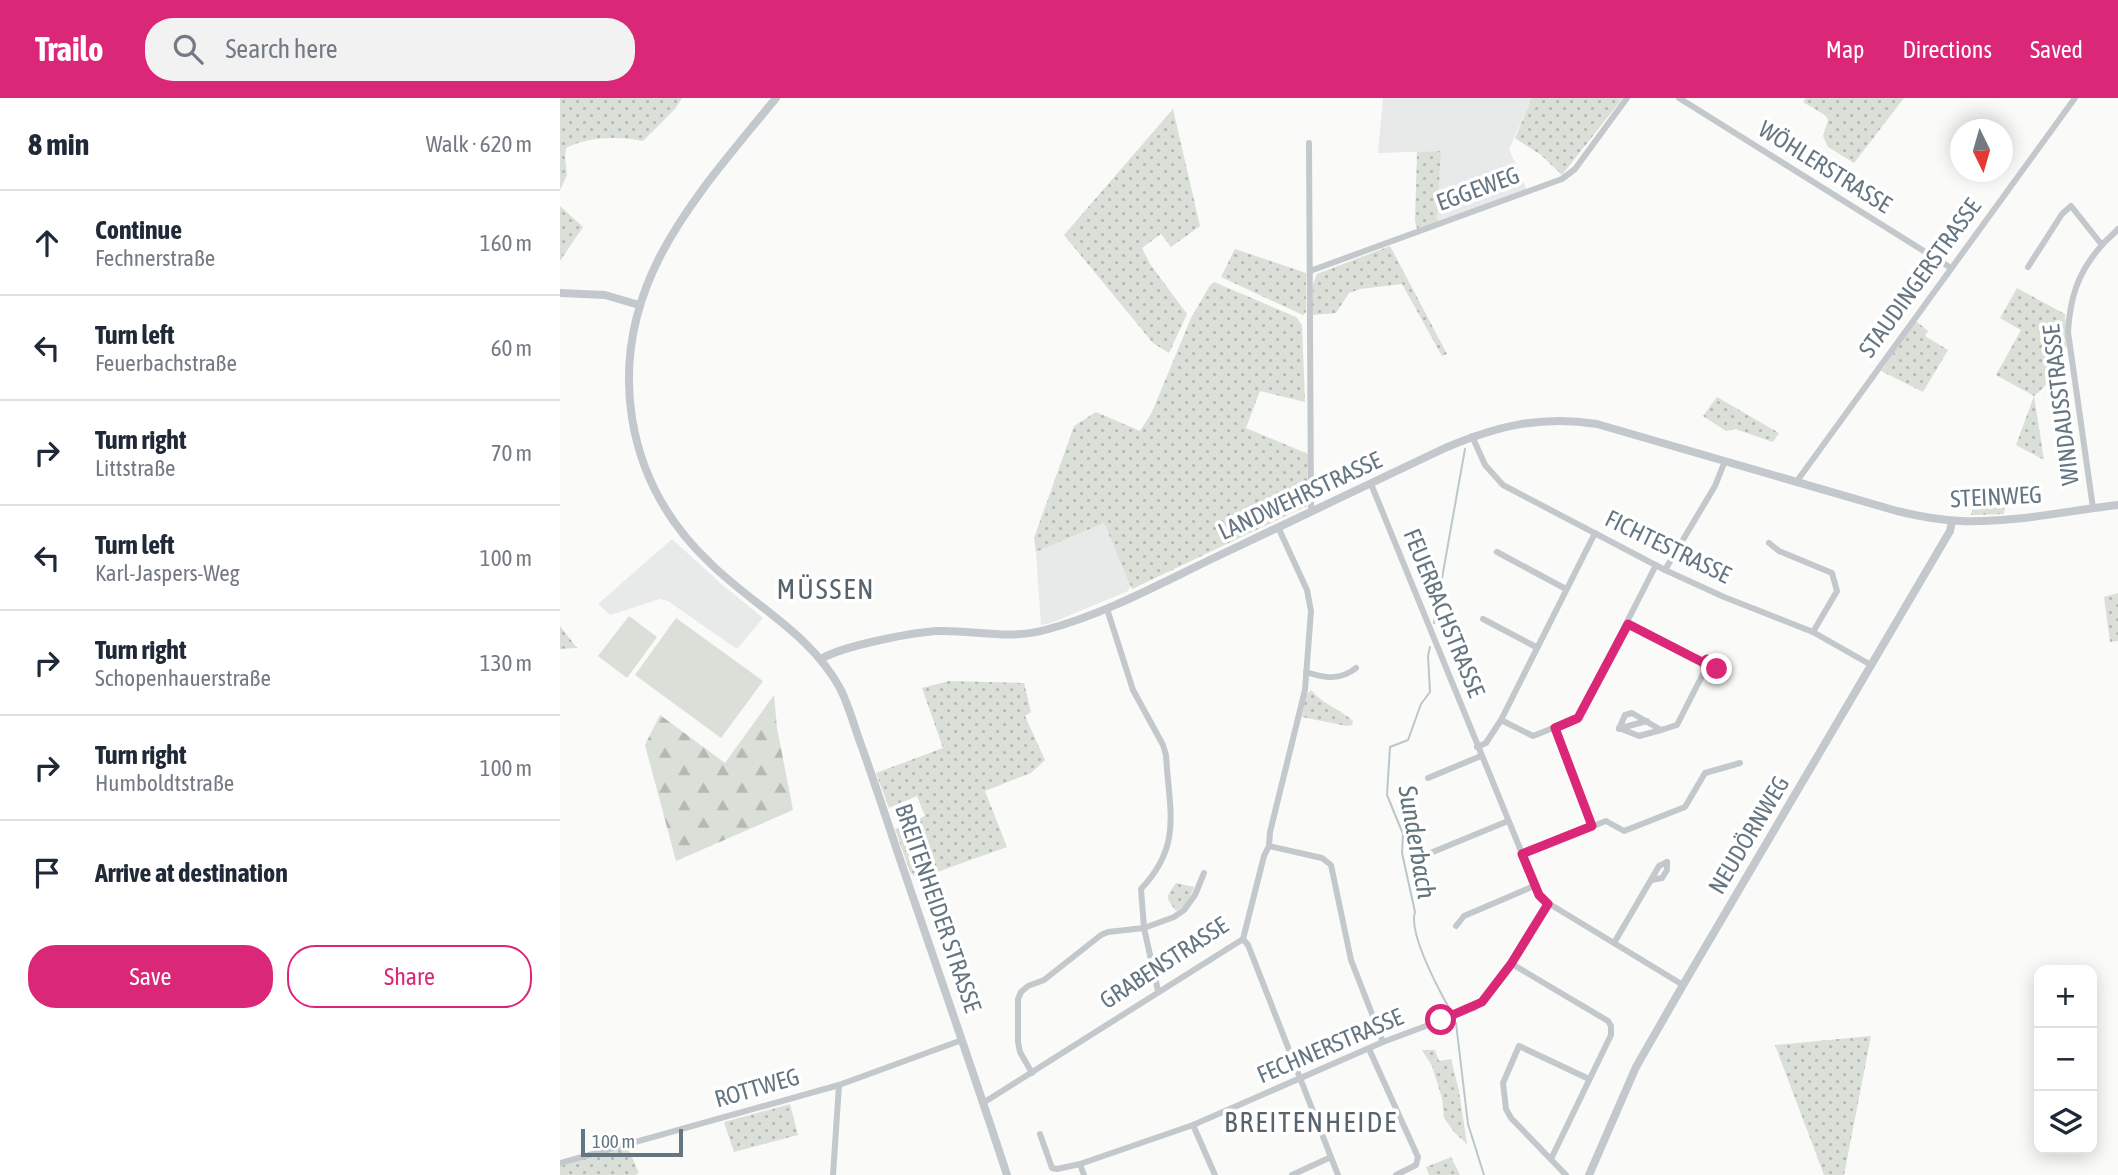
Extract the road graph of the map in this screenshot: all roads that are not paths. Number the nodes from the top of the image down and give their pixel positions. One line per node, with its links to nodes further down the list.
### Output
1 (776, 98): 12 (street, BREITENHEIDER STRASSE)
2 (1627, 98): 10 (street, EGGEWEG)
3 (1679, 98): 9 (street, WÖHLERSTRASSE)
4 (2075, 98): 9 (street, STAUDINGERSTRASSE)
5 (1309, 143): 10 (street)
6 (2118, 229): 7 (street, WINDAUSSTRASSE)
7 (2102, 245): 8 (street); 18 (street, WINDAUSSTRASSE)
8 (2028, 267)
9 (1951, 268): 15 (street, STAUDINGERSTRASSE)
10 (1310, 271): 19 (street)
11 (560, 293): 12 (street)
12 (639, 305): 33 (street, BREITENHEIDER STRASSE)
13 (1472, 436): 14 (street, LANDWEHRSTRASSE); 16 (street, LANDWEHRSTRASSE); 22 (street, FICHTESTRASSE)
14 (1725, 461): 15 (street, LANDWEHRSTRASSE); 26 (street)
15 (1797, 481): 20 (street, STEINWEG)
16 (1371, 484): 19 (street, LANDWEHRSTRASSE); 47 (street, FEUERBACHSTRASSE)
17 (2118, 505): 18 (street, STEINWEG)
18 (2093, 508): 20 (street, STEINWEG)
19 (1311, 510): 21 (street, LANDWEHRSTRASSE)
20 (1952, 521): 35 (street, NEUDÖRNWEG)
21 (1278, 527): 28 (street, LANDWEHRSTRASSE); 38 (street, GRABENSTRASSE)
22 (1595, 533): 25 (street, FICHTESTRASSE); 27 (street)
23 (1769, 543): 31 (street)
24 (1497, 552): 27 (street)
25 (1656, 565): 26 (street, FICHTESTRASSE); 30 (street)
26 (1665, 570): 31 (street, FICHTESTRASSE)
27 (1566, 589): 32 (street)
28 (1107, 609): 33 (street, LANDWEHRSTRASSE); 61 (street)
29 (1483, 619): 32 (street)
30 (1628, 624): 34 (street); 43 (street)
31 (1813, 632): 35 (street, FICHTESTRASSE)
32 (1536, 647): 41 (street)
33 (821, 659): 67 (street, BREITENHEIDER STRASSE)
34 (1702, 662): 37 (street); 39 (street)
35 (1871, 665): 65 (street, NEUDÖRNWEG)
36 (1356, 668): 38 (street)
37 (1717, 669): 39 (street); 40 (street)
38 (1306, 672): 53 (street, GRABENSTRASSE)
39 (1704, 672): 45 (street)
40 (1727, 673)
41 (1501, 720): 43 (street); 47 (street)
42 (1643, 722): 44 (street); 44 (street); 45 (street); 46 (street)
43 (1555, 728): 52 (street)
44 (1620, 728): 46 (street)
45 (1661, 730): 46 (street)
46 (1644, 735)
47 (1477, 747): 48 (street, FEUERBACHSTRASSE)
48 (1481, 756): 50 (street); 51 (street, FEUERBACHSTRASSE)
49 (1741, 763): 52 (street)
50 (1429, 779)
51 (1508, 821): 54 (street); 55 (street, FEUERBACHSTRASSE)
52 (1592, 826): 55 (street)
53 (1269, 846): 62 (street, GRABENSTRASSE); 68 (street)
54 (1428, 854)
55 (1522, 854): 58 (street, FEUERBACHSTRASSE)
56 (1204, 873): 61 (street)
57 (1651, 880): 63 (street)
58 (1534, 886): 59 (street, FEUERBACHSTRASSE); 60 (street)
59 (1548, 904): 63 (street, FEUERBACHSTRASSE); 64 (street, FECHNERSTRASSE)
60 (1456, 926)
61 (1144, 928): 66 (street); 70 (street)
62 (1243, 939): 66 (street, GRABENSTRASSE); 71 (street)
63 (1614, 943): 65 (street, FEUERBACHSTRASSE)
64 (1511, 964): 68 (street, FECHNERSTRASSE); 72 (street)
65 (1683, 985): 89 (street, NEUDÖRNWEG)
66 (1158, 991): 70 (street, GRABENSTRASSE)
67 (962, 1040): 73 (street, ROTTWEG); 74 (street, BREITENHEIDER STRASSE)
68 (1383, 1042): 69 (street, FECHNERSTRASSE)
69 (1369, 1049): 71 (street, FECHNERSTRASSE); 87 (street)
70 (1031, 1073): 74 (street, GRABENSTRASSE)
71 (1301, 1078): 75 (street, FECHNERSTRASSE); 77 (street)
72 (1588, 1079): 78 (street); 78 (street)
73 (839, 1085): 79 (street, ROTTWEG); 81 (street)
74 (983, 1103): 82 (street, BREITENHEIDER STRASSE)
75 (1193, 1125): 80 (street, FECHNERSTRASSE); 84 (street)
76 (1040, 1134): 80 (street, FECHNERSTRASSE)
77 (1331, 1157): 85 (street); 86 (street)
78 (1551, 1159): 88 (street)
79 (560, 1163)
80 (1080, 1164): 83 (street)
81 (834, 1175)
82 (1007, 1175)
83 (1084, 1175)
84 (1215, 1175)
85 (1292, 1175)
86 (1338, 1175)
87 (1396, 1175)
88 (1566, 1175)
89 (1590, 1175)

